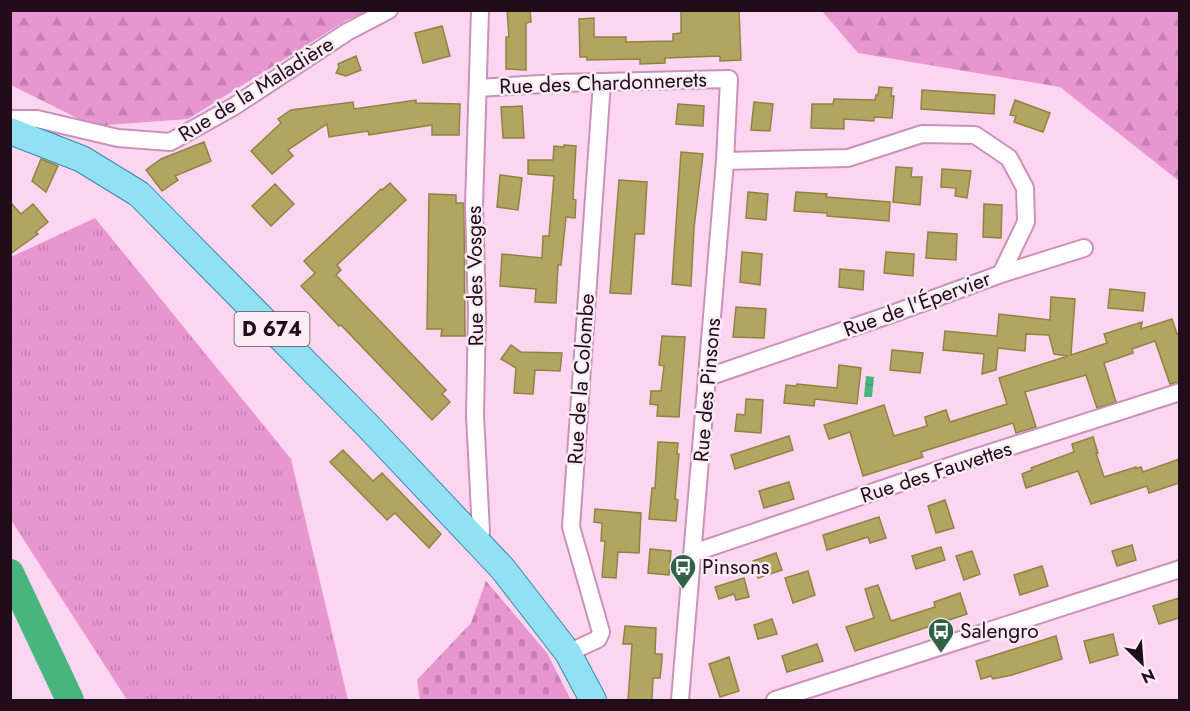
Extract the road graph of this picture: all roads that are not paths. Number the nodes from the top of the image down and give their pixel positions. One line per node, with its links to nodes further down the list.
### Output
1 (389, 10): 6 (street, Rue de la Maladière)
2 (480, 10): 5 (street, Rue des Vosges)
3 (729, 79): 4 (street, Rue des Chardonnerets); 8 (street, Rue des Pinsons)
4 (602, 82): 5 (street, Rue des Chardonnerets); 16 (street, Rue de la Colombe)
5 (478, 88): 13 (street, Rue des Vosges)
6 (10, 119)
7 (10, 131): 13 (main road, D 674)
8 (725, 161): 10 (street, Rue de l'Épervier); 11 (street, Rue des Pinsons)
9 (1084, 248): 10 (street)
10 (1001, 274): 11 (street, Rue de l'Épervier)
11 (708, 377): 14 (street, Rue des Pinsons)
12 (1179, 392): 14 (street, Rue des Fauvettes)
13 (475, 540): 16 (main road, D 674)
14 (693, 553): 18 (street, Rue des Pinsons)
15 (1179, 569): 19 (street)
16 (568, 653): 17 (main road, D 674)
17 (593, 700)
18 (680, 700)
19 (775, 700)

